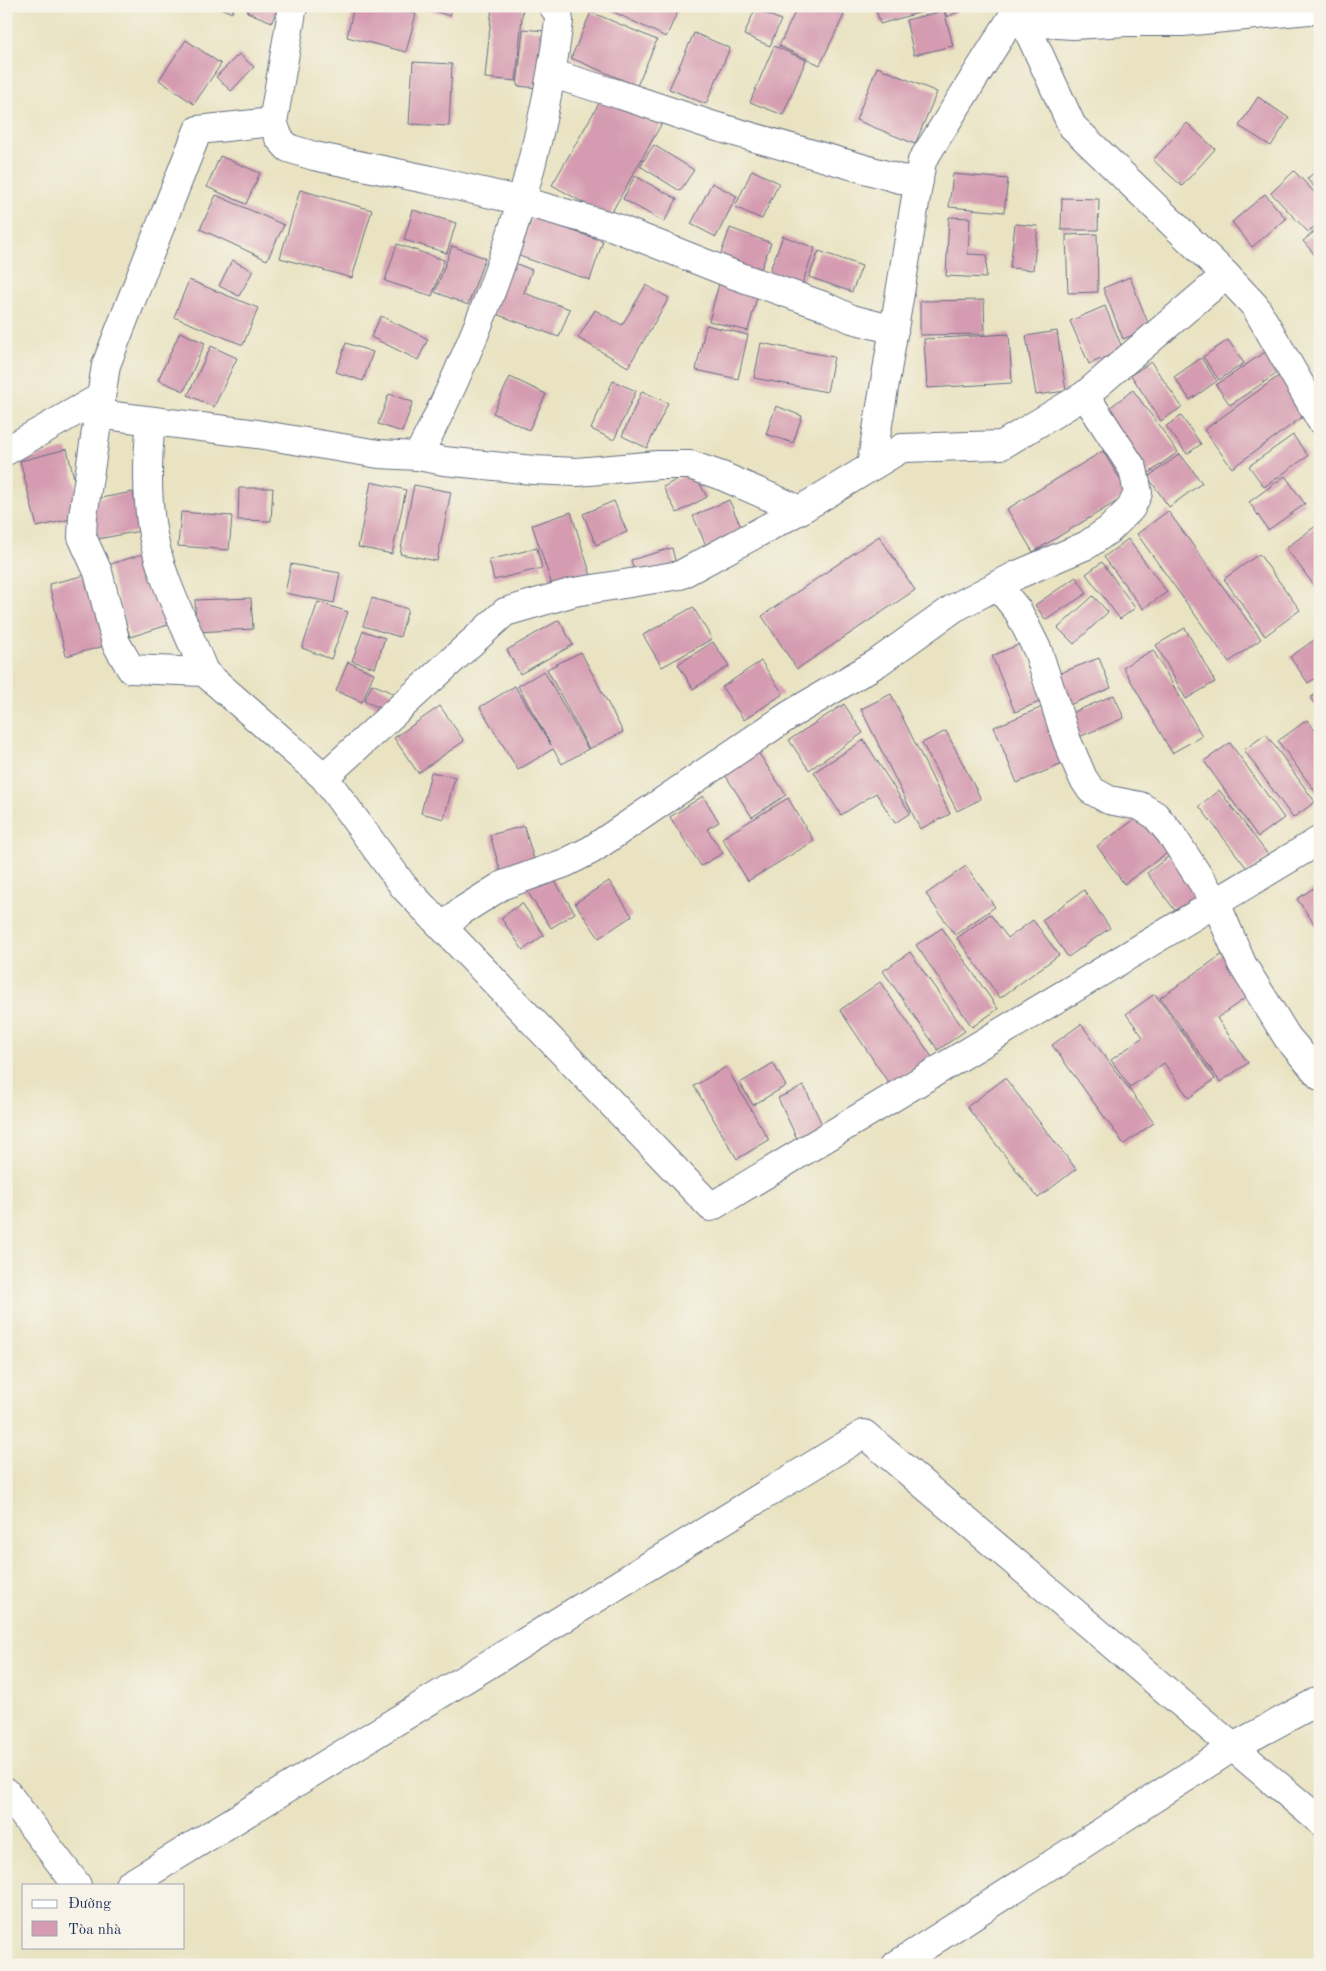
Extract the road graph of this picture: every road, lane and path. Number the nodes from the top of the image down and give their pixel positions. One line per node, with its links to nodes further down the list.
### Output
1 (292, 6): 6 (street)
2 (554, 6): 5 (street)
3 (1320, 8): 4 (street)
4 (1020, 12): 7 (street); 9 (street)
5 (552, 74): 7 (street); 8 (street)
6 (273, 122): 8 (street); 12 (street)
7 (920, 180): 10 (street)
8 (522, 201): 10 (street); 16 (street)
9 (1226, 275): 11 (street); 13 (street)
10 (894, 330): 17 (street)
11 (1085, 395): 17 (street); 19 (street)
12 (100, 406): 14 (street); 15 (street); 20 (street)
13 (1320, 419)
14 (151, 421): 16 (street); 20 (street)
15 (6, 450)
16 (418, 456): 18 (street)
17 (871, 466): 18 (street)
18 (800, 510): 21 (street)
19 (997, 585): 23 (street); 24 (street)
20 (204, 672): 21 (street)
21 (324, 777): 24 (street)
22 (1320, 840): 23 (street)
23 (1216, 902): 24 (street); 25 (street)
24 (444, 928)
25 (1320, 1076)
26 (1320, 1700): 27 (street)
27 (1233, 1747): 29 (street); 31 (street); 32 (street)
28 (6, 1792): 30 (street)
29 (1320, 1821)
30 (76, 1884)
31 (131, 1884)
32 (896, 1965)

